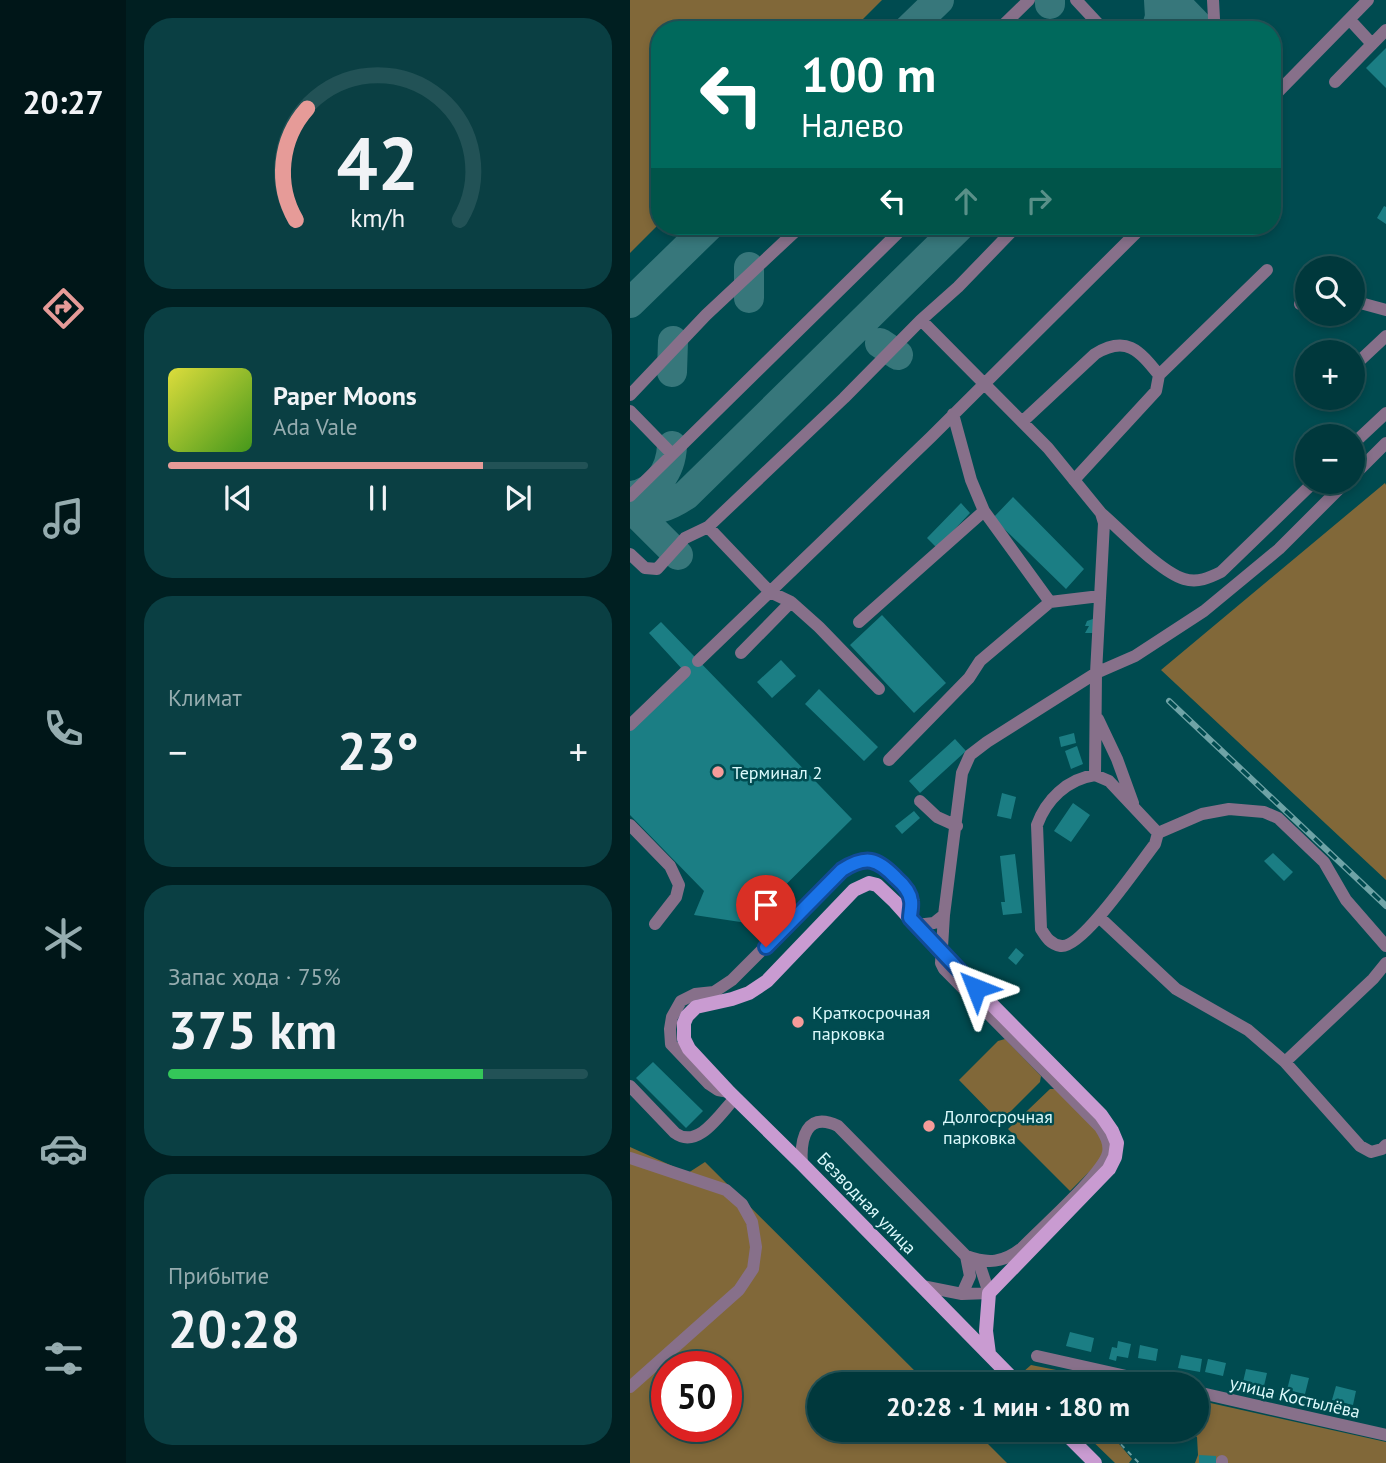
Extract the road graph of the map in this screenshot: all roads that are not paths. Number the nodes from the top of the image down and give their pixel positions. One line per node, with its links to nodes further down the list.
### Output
1 (1029, 0): 6 (street)
2 (1076, 0): 7 (street)
3 (1213, 0): 8 (street)
4 (1368, 0): 5 (street)
5 (1350, 20): 10 (street); 12 (street)
6 (1007, 21)
7 (1096, 21)
8 (1214, 21)
9 (1386, 30): 10 (street)
10 (1372, 44): 11 (street)
11 (1335, 82)
12 (1281, 89)
13 (790, 235): 25 (street)
14 (896, 235): 32 (street)
15 (1008, 235): 20 (street)
16 (1134, 235): 24 (street)
17 (1267, 270): 23 (street)
18 (1365, 304): 19 (street)
19 (1386, 310)
20 (921, 320): 24 (street); 40 (street)
21 (1386, 336): 22 (street)
22 (1365, 356)
23 (1159, 374): 29 (street); 34 (street)
24 (984, 383): 28 (street); 29 (street)
25 (630, 395)
26 (630, 411): 32 (street)
27 (1386, 413): 30 (street)
28 (953, 414): 38 (street); 42 (street)
29 (1021, 422): 34 (street)
30 (1365, 433)
31 (1386, 443): 33 (street)
32 (672, 454): 37 (street)
33 (1365, 464)
34 (1074, 480): 39 (street)
35 (1302, 494): 39 (street)
36 (1334, 494): 50 (street)
37 (630, 496)
38 (984, 511): 45 (street); 46 (street)
39 (1101, 513): 43 (street)
40 (708, 527): 41 (street); 42 (street)
41 (630, 554)
42 (770, 592): 44 (street); 48 (street)
43 (1100, 596): 45 (street); 50 (street)
44 (791, 602): 47 (street); 51 (street)
45 (1050, 602): 54 (street)
46 (859, 622)
47 (741, 653)
48 (698, 661)
49 (685, 672): 53 (street)
50 (1097, 673): 52 (street); 59 (street)
51 (879, 689)
52 (1097, 716): 55 (street); 57 (street)
53 (630, 725)
54 (889, 760)
55 (1095, 775): 57 (street); 62 (street)
56 (920, 802): 59 (street)
57 (1135, 808): 60 (street)
58 (630, 825): 64 (street)
59 (957, 826): 61 (street)
60 (1158, 833): 62 (street); 65 (street)
61 (943, 915): 63 (street); 66 (street)
62 (1099, 917): 68 (street)
63 (913, 922): 66 (main road); 70 (main road, Безводная улица); 70 (street)
64 (655, 924)
65 (1386, 946)
66 (940, 952): 74 (street); 76 (main road)
67 (1386, 963): 68 (street)
68 (1285, 1062): 71 (street)
69 (630, 1086): 70 (street)
70 (732, 1095): 73 (main road, Безводная улица)
71 (1386, 1145)
72 (630, 1158): 82 (street)
73 (802, 1164): 74 (street); 75 (main road, Безводная улица)
74 (972, 1258): 76 (street); 77 (street)
75 (922, 1286): 77 (street); 78 (main road, Безводная улица)
76 (989, 1293): 77 (street); 78 (main road)
77 (962, 1294)
78 (989, 1354): 80 (main road, Безводная улица)
79 (1037, 1356): 81 (street)
80 (1006, 1372)
81 (1108, 1372)
82 (630, 1387)
83 (1209, 1395): 84 (street, улица Костылёва)
84 (1386, 1435)
85 (1074, 1442): 86 (main road)
86 (1094, 1463)

